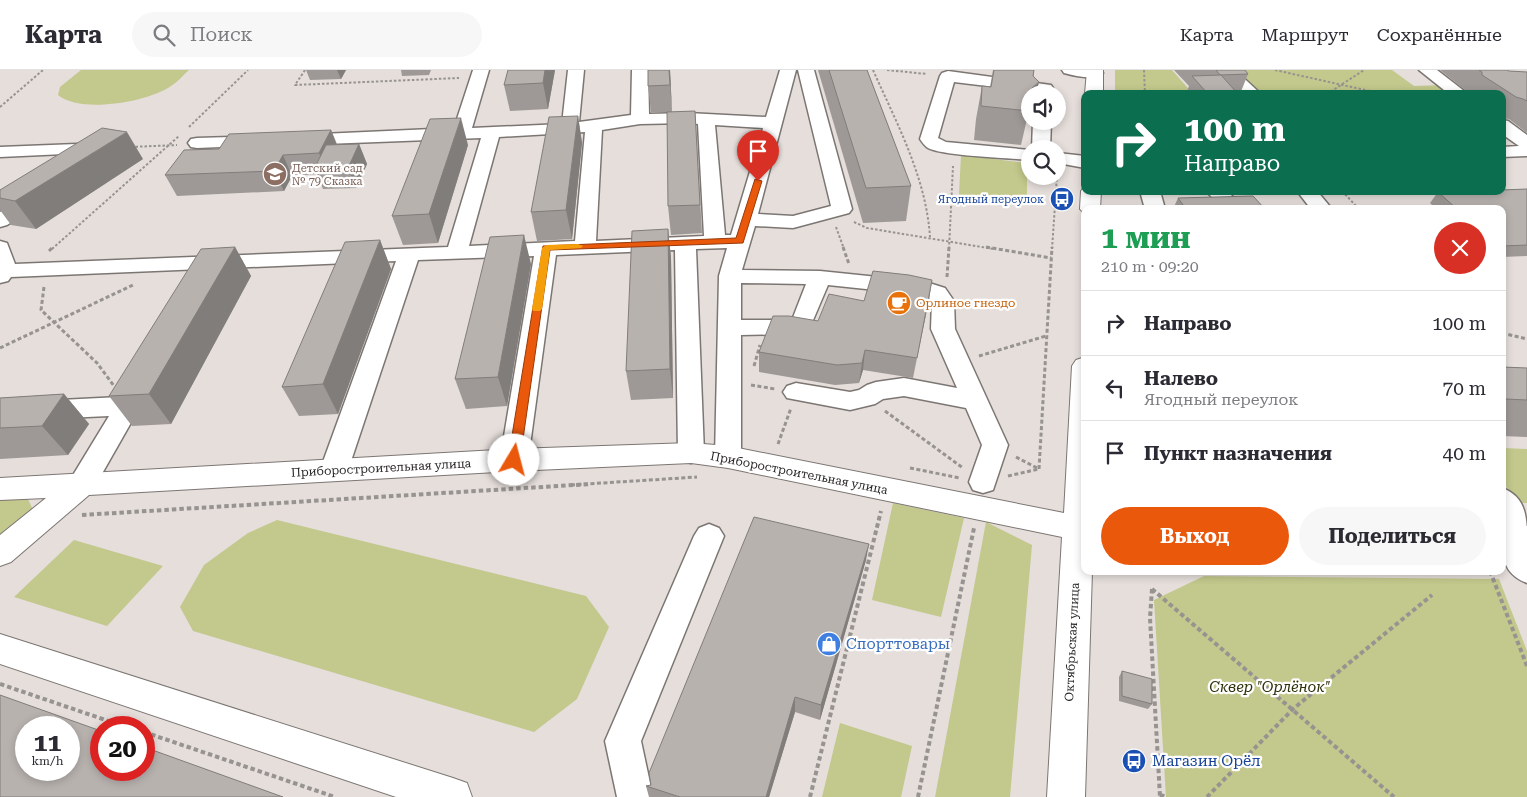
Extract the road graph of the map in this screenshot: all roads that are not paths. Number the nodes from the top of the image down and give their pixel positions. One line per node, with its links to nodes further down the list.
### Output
1 (576, 70): 21 (street)
2 (640, 70): 16 (street)
3 (788, 70): 18 (street)
4 (806, 70): 38 (street)
5 (1048, 70): 11 (street)
6 (1070, 70): 9 (street)
7 (1226, 70): 14 (street)
8 (1427, 70): 15 (street)
9 (1095, 71): 13 (main road)
10 (480, 74): 23 (street)
11 (1045, 85)
12 (1021, 87): 29 (street)
13 (1094, 90)
14 (1248, 90)
15 (1454, 90)
16 (640, 119): 17 (street); 19 (street)
17 (706, 119): 18 (street); 40 (street)
18 (774, 124): 38 (street)
19 (594, 126): 21 (street); 43 (street)
20 (1506, 128): 25 (street)
21 (570, 129): 22 (street)
22 (491, 133): 23 (street); 46 (street)
23 (461, 134): 24 (street)
24 (197, 143)
25 (1527, 143)
26 (1527, 151): 28 (street)
27 (0, 152): 32 (street)
28 (1506, 152)
29 (1021, 155)
30 (1066, 159): 31 (street)
31 (1081, 161)
32 (82, 168)
33 (50, 190): 39 (street)
34 (1219, 195): 36 (street)
35 (1310, 195): 37 (street)
36 (1231, 205)
37 (1318, 205)
38 (748, 220): 41 (street)
39 (0, 222)
40 (715, 241): 41 (street); 42 (street)
41 (740, 241): 50 (street)
42 (685, 242): 43 (street); 61 (lane)
43 (585, 246): 45 (street)
44 (0, 247): 49 (street)
45 (546, 248): 46 (street); 60 (street)
46 (457, 251): 47 (street)
47 (410, 253): 48 (street); 62 (street)
48 (215, 262): 49 (street); 52 (street)
49 (2, 273)
50 (730, 276): 51 (street); 53 (street)
51 (820, 278): 53 (street); 56 (street)
52 (200, 287)
53 (729, 328): 59 (street)
54 (154, 363): 57 (street)
55 (796, 392): 56 (street)
56 (976, 401): 65 (street)
57 (128, 406): 58 (street); 63 (street)
58 (0, 412)
59 (728, 457): 61 (main road, Приборостроительная улица); 65 (main road, Приборостроительная улица)
60 (514, 460): 61 (main road, Приборостроительная улица); 62 (main road, Приборостроительная улица)
61 (698, 465)
62 (334, 470): 63 (main road, Приборостроительная улица)
63 (81, 485): 64 (main road, Приборостроительная улица); 71 (main road)
64 (0, 489)
65 (981, 495): 67 (main road, Приборостроительная улица)
66 (1506, 510): 70 (street)
67 (1081, 528)
68 (709, 536): 75 (street)
69 (1081, 536): 76 (main road, Октябрьская улица)
70 (1515, 536): 72 (street)
71 (0, 553)
72 (1527, 570)
73 (0, 649): 74 (main road)
74 (453, 797)
75 (635, 797)
76 (1066, 797)

